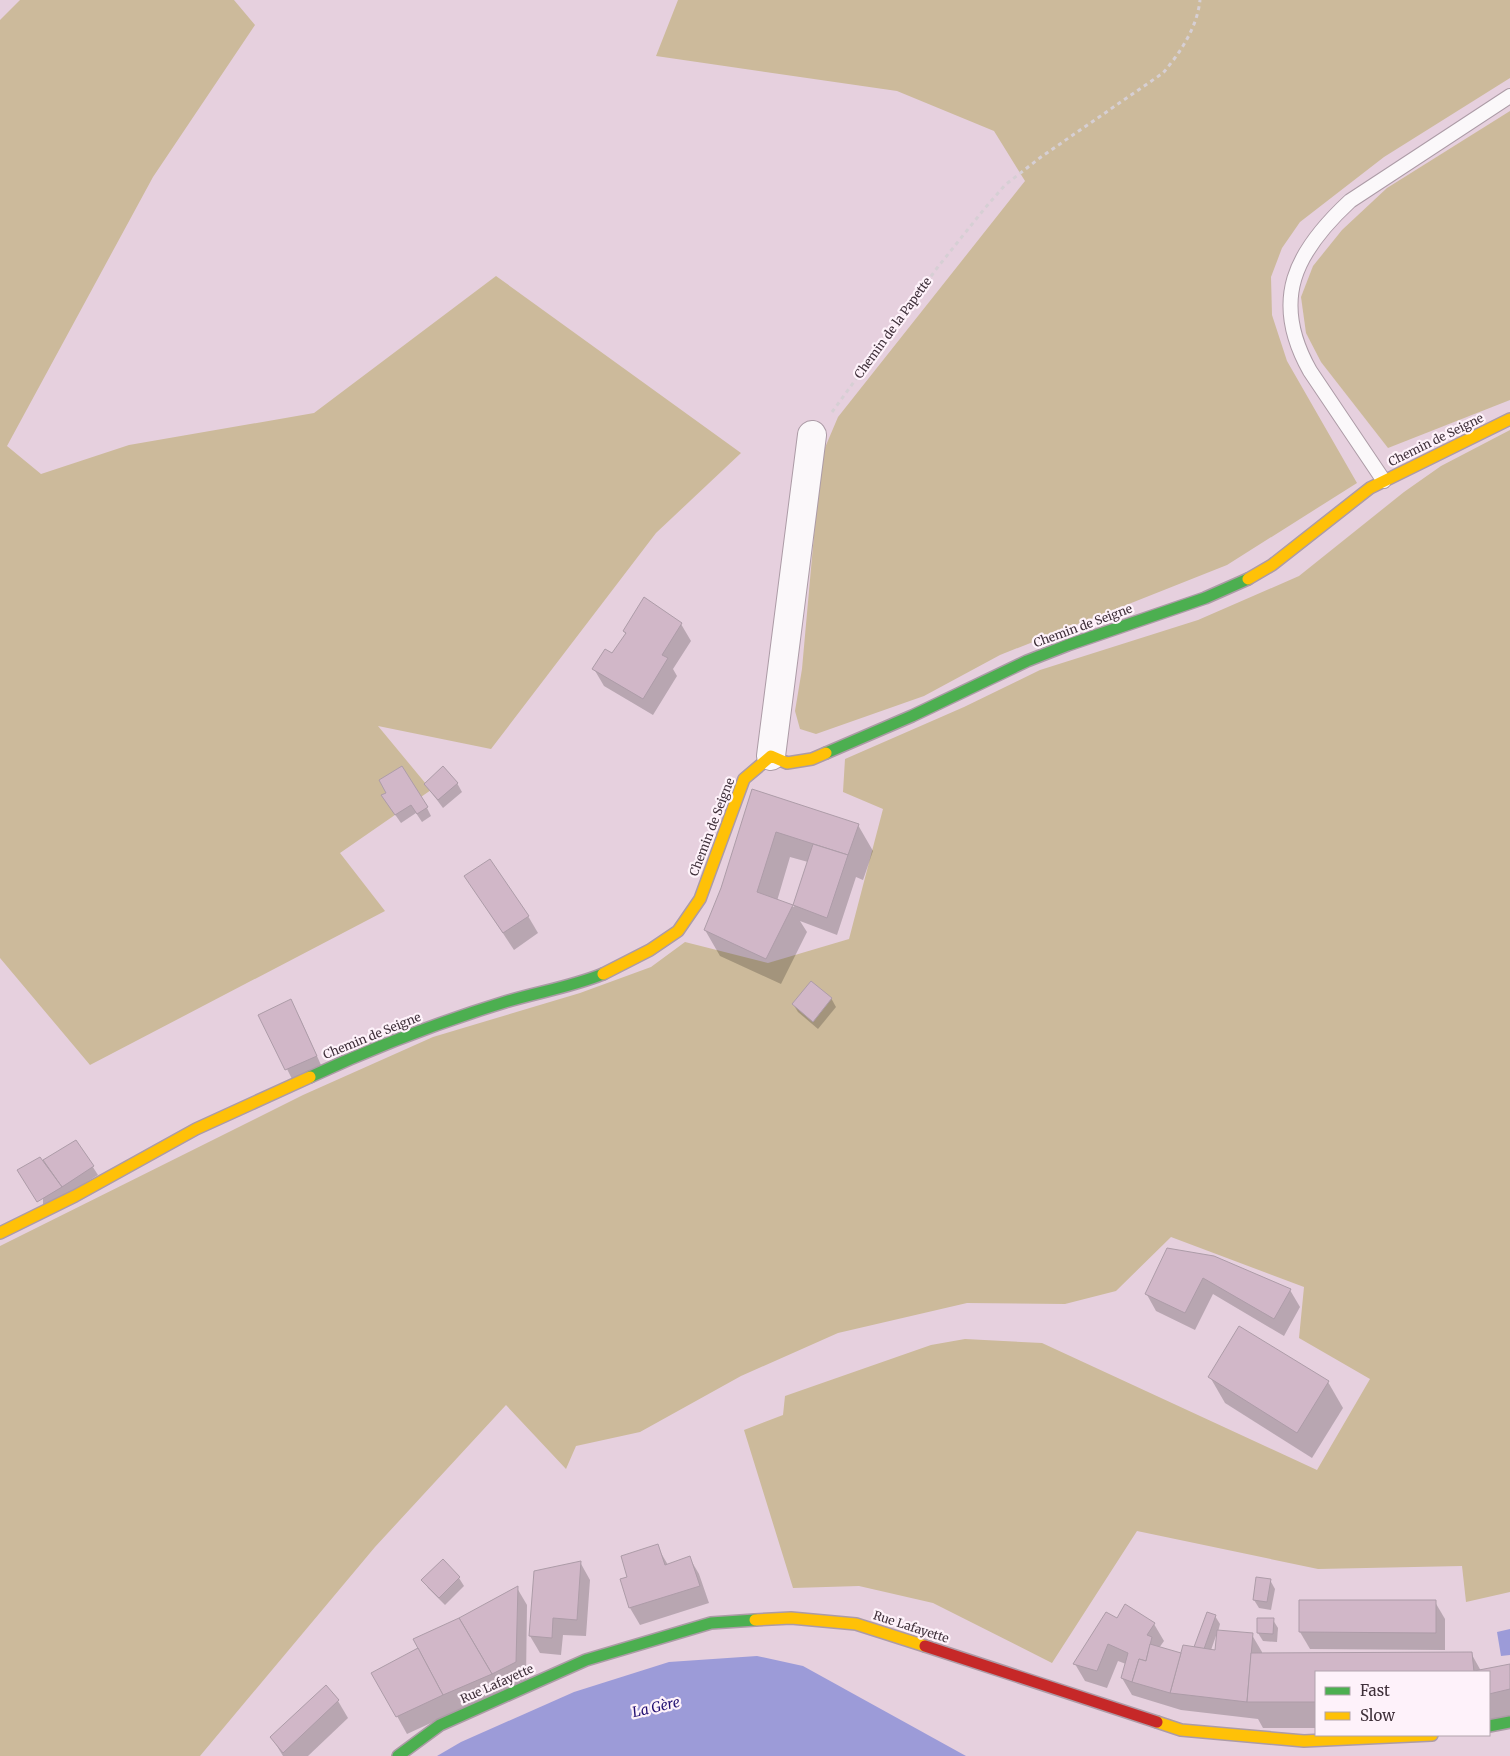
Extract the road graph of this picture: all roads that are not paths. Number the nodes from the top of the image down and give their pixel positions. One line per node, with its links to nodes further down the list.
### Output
1 (1510, 96): 4 (lane)
2 (1510, 419): 4 (street, Chemin de Seigne)
3 (812, 435): 5 (street)
4 (1384, 481): 5 (street, Chemin de Seigne)
5 (771, 756): 6 (street, Chemin de Seigne)
6 (0, 1233)
7 (1510, 1722): 8 (street)
8 (1490, 1726)
9 (1411, 1736): 10 (street, Rue Lafayette)
10 (398, 1756)

